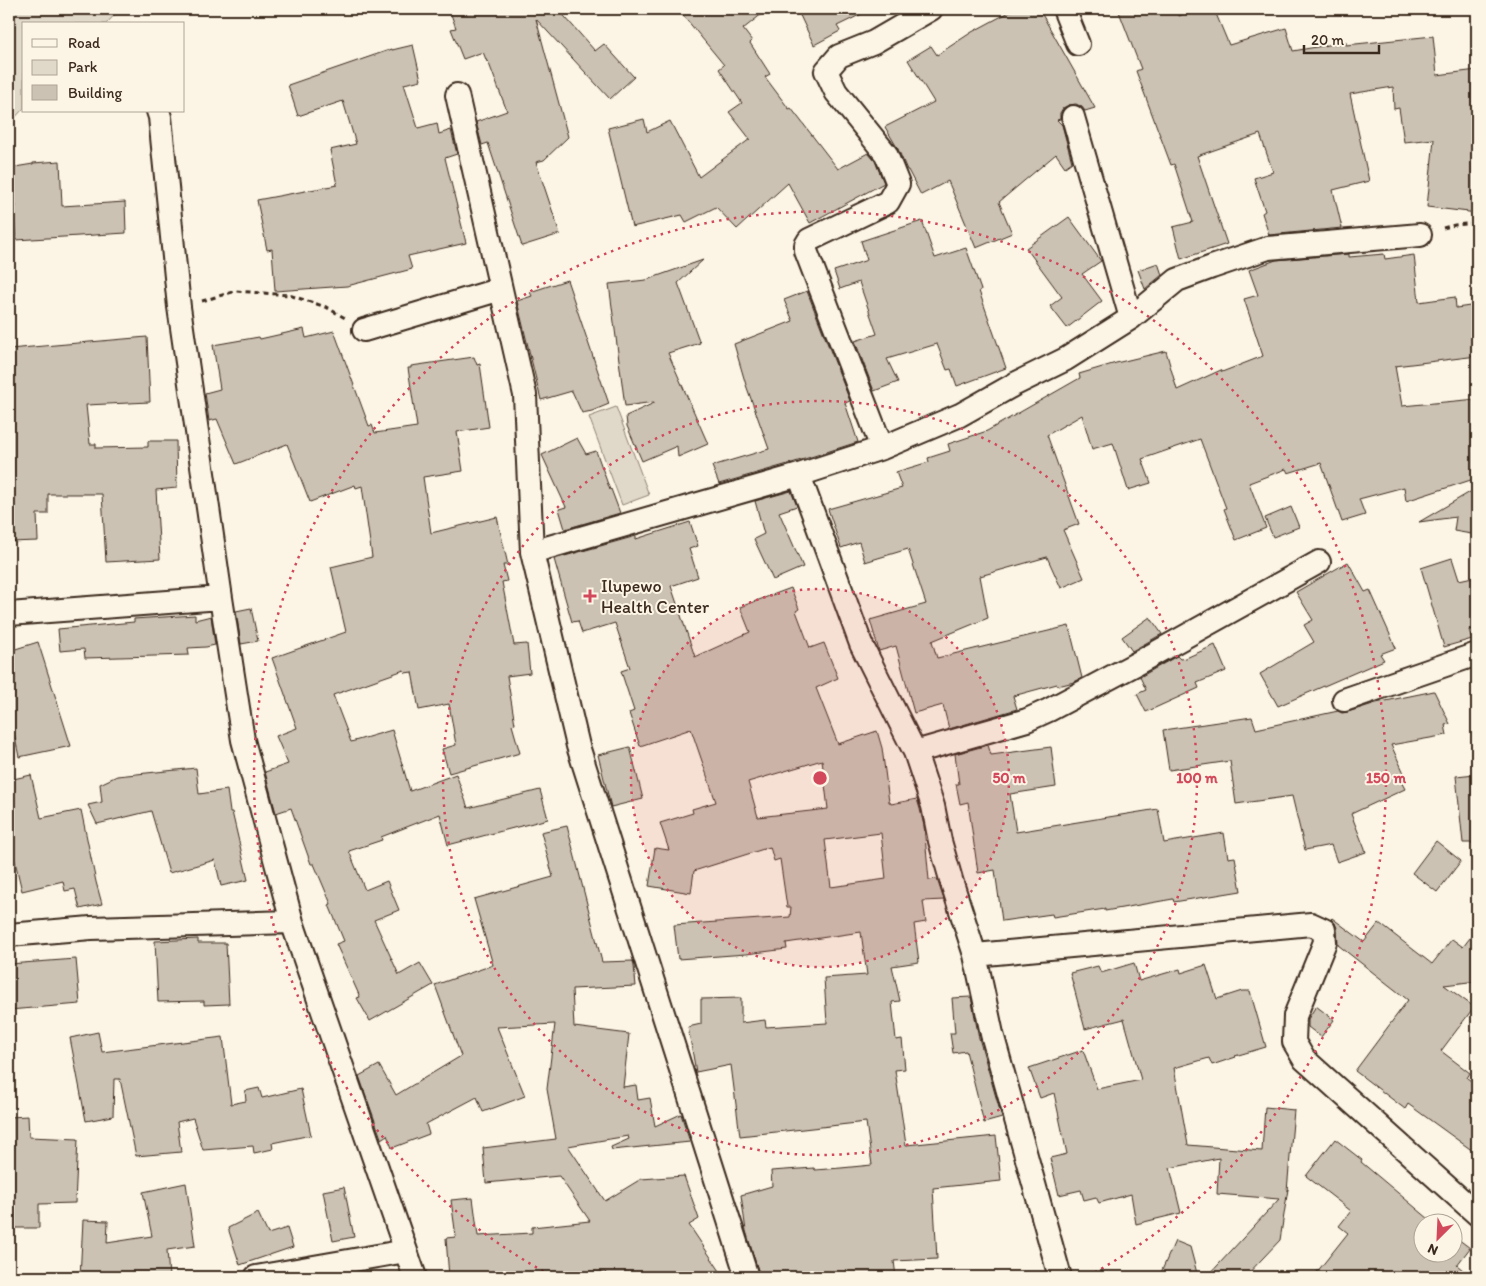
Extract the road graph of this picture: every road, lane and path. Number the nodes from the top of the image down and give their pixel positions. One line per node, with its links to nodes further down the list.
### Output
1 (931, 9): 13 (street)
2 (1064, 9): 3 (street)
3 (1078, 44)
4 (457, 95): 9 (street)
5 (158, 112): 10 (street)
6 (1073, 117): 11 (street)
7 (1477, 223): 8 (path)
8 (1420, 235): 11 (street)
9 (501, 290): 12 (street); 15 (street)
10 (180, 308): 12 (path); 17 (street)
11 (1130, 318): 13 (street)
12 (364, 330)
13 (882, 448): 14 (street)
14 (799, 475): 15 (street); 21 (street)
15 (532, 552): 29 (street)
16 (1319, 562): 21 (street)
17 (221, 598): 18 (street); 22 (street)
18 (9, 614)
19 (1477, 654): 20 (street)
20 (1344, 700)
21 (915, 752): 24 (street)
22 (292, 922): 23 (street); 26 (street)
23 (9, 935)
24 (975, 955): 25 (street); 30 (street)
25 (1477, 1214)
26 (406, 1251): 27 (street); 28 (street)
27 (256, 1277)
28 (415, 1277)
29 (747, 1277)
30 (1060, 1277)

